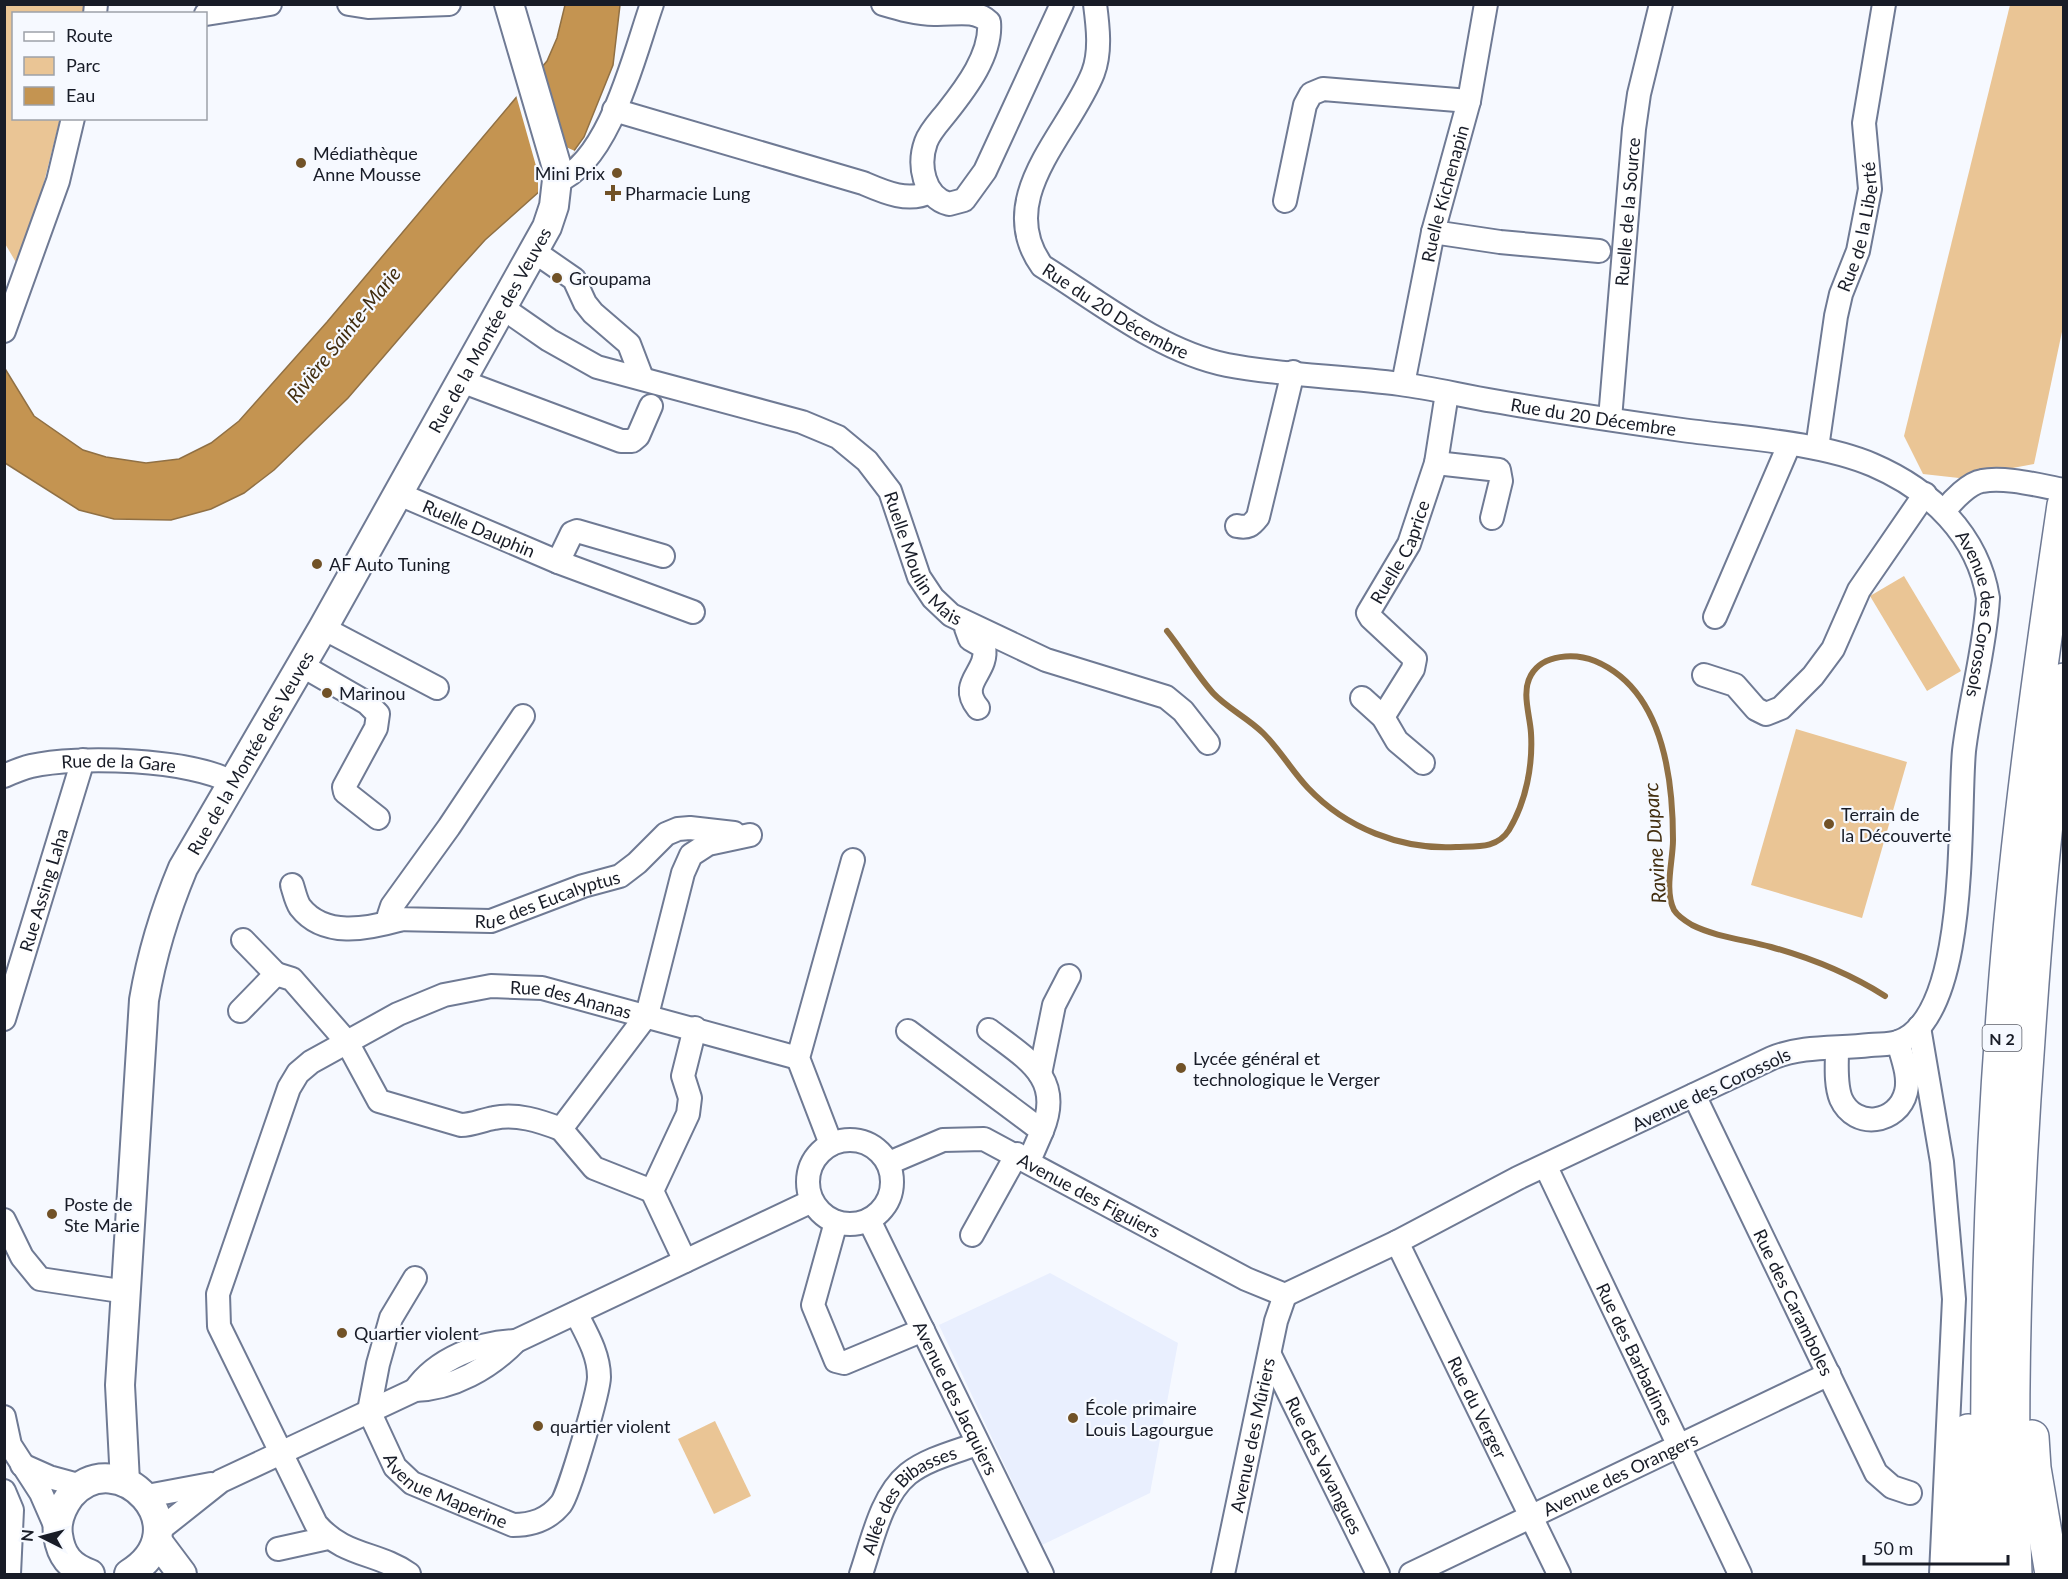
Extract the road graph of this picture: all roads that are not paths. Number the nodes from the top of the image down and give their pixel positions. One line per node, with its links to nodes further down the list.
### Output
1 (270, 4): 13 (street)
2 (349, 4): 3 (street)
3 (449, 4)
4 (509, 4): 17 (main road)
5 (652, 4): 15 (street)
6 (883, 4): 12 (street)
7 (1062, 4): 18 (street)
8 (1095, 4): 25 (street, Rue du 20 Décembre)
9 (1486, 4): 14 (street, Ruelle Kichenapin)
10 (1661, 4): 31 (street, Ruelle de la Source)
11 (1884, 4): 33 (street, Rue de la Liberté)
12 (912, 8): 18 (street)
13 (207, 14)
14 (1469, 101): 19 (street); 20 (street, Ruelle Kichenapin)
15 (614, 110): 17 (street); 18 (street)
16 (72, 120): 24 (street)
17 (558, 175): 22 (main road, Rue de la Montée des Veuves)
18 (930, 192)
19 (1285, 201)
20 (1433, 232): 21 (street); 28 (street, Ruelle Kichenapin)
21 (1599, 251)
22 (535, 252): 23 (main road, Rue de la Montée des Veuves); 26 (street)
23 (503, 308): 26 (street, Ruelle Moulin Mais); 27 (main road, Rue de la Montée des Veuves)
24 (6, 327)
25 (1293, 372): 28 (street, Rue du 20 Décembre); 41 (street)
26 (642, 378): 46 (street, Ruelle Moulin Mais)
27 (461, 381): 30 (street); 36 (main road, Rue de la Montée des Veuves)
28 (1403, 384): 29 (street, Rue du 20 Décembre)
29 (1447, 393): 31 (street, Rue du 20 Décembre); 34 (street, Ruelle Caprice)
30 (651, 406)
31 (1610, 419): 32 (street, Rue du 20 Décembre)
32 (1789, 445): 33 (street, Rue du 20 Décembre); 45 (street)
33 (1817, 448): 37 (street, Rue du 20 Décembre)
34 (1436, 463): 40 (street); 55 (street, Ruelle Caprice)
35 (2064, 490): 39 (street)
36 (399, 494): 43 (street, Ruelle Dauphin); 47 (main road, Rue de la Montée des Veuves)
37 (1925, 494): 39 (street, Rue du 20 Décembre); 49 (street)
38 (2064, 505): 89 (highway, N 2)
39 (1945, 510): 71 (street, Avenue des Corossols)
40 (1492, 518)
41 (1237, 526)
42 (663, 556): 43 (street, Ruelle Dauphin)
43 (558, 562): 44 (street, Ruelle Dauphin)
44 (693, 612)
45 (1715, 617)
46 (966, 622): 53 (street); 56 (street, Ruelle Moulin Mais)
47 (323, 628): 48 (main road, Rue de la Montée des Veuves); 50 (street)
48 (301, 665): 60 (main road, Rue de la Montée des Veuves); 61 (street)
49 (1704, 675)
50 (437, 688)
51 (2062, 688): 135 (highway, N 2); 136 (highway)
52 (1362, 698): 55 (street)
53 (978, 708)
54 (523, 716): 64 (street)
55 (1383, 717): 58 (street)
56 (1208, 743)
57 (83, 760): 59 (street, Rue de la Gare); 60 (street, Rue de la Gare); 70 (street, Rue Assing Laha)
58 (1423, 763)
59 (4, 776)
60 (233, 783): 97 (main road, Rue de la Montée des Veuves)
61 (378, 818)
62 (853, 861): 78 (street)
63 (292, 885): 64 (street, Rue des Eucalyptus)
64 (399, 920): 69 (street, Rue des Eucalyptus)
65 (243, 940): 66 (street)
66 (276, 974): 68 (street); 75 (street)
67 (1069, 976): 79 (street)
68 (240, 1011)
69 (647, 1015): 72 (street, Rue des Ananas); 75 (street, Rue des Ananas); 81 (street)
70 (4, 1019)
71 (1919, 1027): 76 (street, Avenue des Corossols); 132 (street)
72 (695, 1029): 78 (street, Rue des Ananas); 87 (street)
73 (989, 1030): 79 (street)
74 (908, 1031): 82 (street)
75 (346, 1042): 81 (street); 108 (street, Rue des Ananas)
76 (1898, 1042): 77 (street, Avenue des Corossols); 77 (street)
77 (1837, 1048): 80 (street, Avenue des Corossols)
78 (798, 1058): 83 (street)
79 (1040, 1074): 82 (street)
80 (1694, 1095): 86 (street, Avenue des Corossols); 102 (street, Rue des Caramboles)
81 (561, 1129): 87 (street)
82 (1042, 1131): 84 (street)
83 (831, 1144): 85 (street); 88 (street)
84 (1023, 1157): 85 (street, Avenue des Figuiers); 93 (street); 98 (street, Avenue des Figuiers)
85 (889, 1163): 91 (street)
86 (1546, 1167): 94 (street, Avenue des Corossols); 107 (street, Rue des Barbadines)
87 (652, 1191): 95 (street)
88 (812, 1201): 92 (street); 95 (street)
89 (1992, 1211): 133 (highway); 134 (highway, N 2)
90 (4, 1220): 97 (street)
91 (869, 1220): 92 (street); 100 (street, Avenue des Jacquiers)
92 (836, 1222): 100 (street)
93 (972, 1235)
94 (1397, 1242): 98 (street, Avenue des Corossols); 115 (street, Rue du Verger)
95 (685, 1261): 99 (street)
96 (415, 1278): 104 (street)
97 (127, 1292): 103 (main road, Rue de la Montée des Veuves)
98 (1285, 1295): 101 (street, Avenue des Mûriers)
99 (576, 1313): 104 (street); 104 (street, Avenue Maperine)
100 (923, 1330): 106 (street, Avenue des Jacquiers)
101 (1270, 1355): 127 (street, Avenue des Mûriers); 128 (street, Rue des Vavangues)
102 (1829, 1374): 107 (street, Avenue des Orangers); 114 (street, Rue des Caramboles)
103 (120, 1385): 111 (main road); 112 (main road)
104 (369, 1411): 108 (street)
105 (4, 1417): 109 (street)
106 (977, 1444): 125 (street, Allée des Bibasses); 126 (street, Avenue des Jacquiers)
107 (1678, 1447): 115 (street, Avenue des Orangers); 131 (street, Rue des Barbadines)
108 (282, 1452): 110 (street); 118 (street, Rue des Ananas)
109 (22, 1465): 111 (street); 116 (street)
110 (221, 1481): 112 (street); 117 (street)
111 (87, 1484): 112 (main road); 116 (main road)
112 (136, 1489): 117 (main road)
113 (4, 1491): 121 (street)
114 (1910, 1493)
115 (1532, 1516): 129 (street, Avenue des Orangers); 130 (street, Rue du Verger)
116 (58, 1532): 120 (main road)
117 (158, 1536): 122 (main road); 123 (main road)
118 (328, 1538): 119 (street); 124 (street)
119 (278, 1549)
120 (79, 1572)
121 (9, 1575)
122 (129, 1575)
123 (182, 1575)
124 (409, 1575)
125 (861, 1575)
126 (1042, 1575)
127 (1223, 1575)
128 (1378, 1575)
129 (1412, 1575)
130 (1559, 1575)
131 (1740, 1575)
132 (1941, 1575)
133 (1959, 1575)
134 (1989, 1575)
135 (2015, 1575)
136 (2052, 1575)

